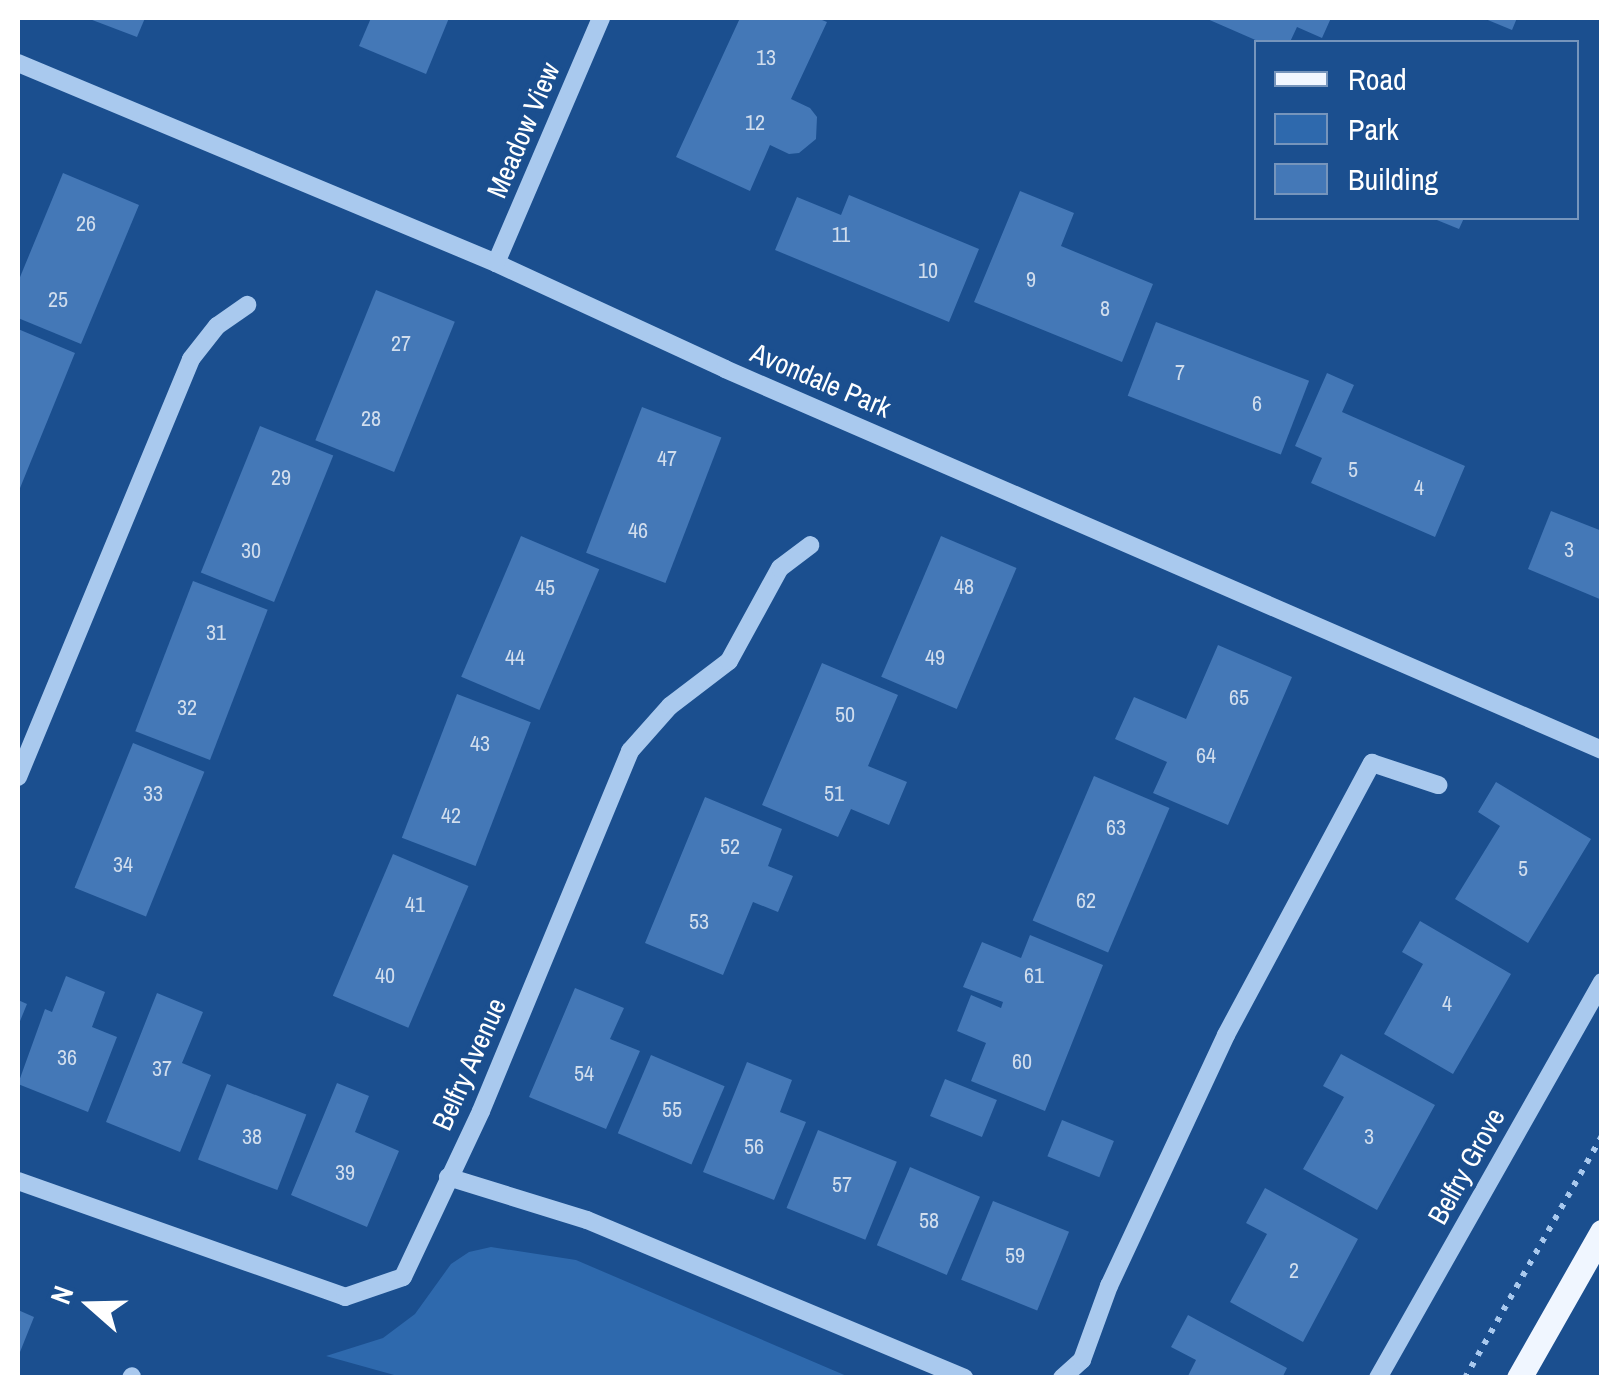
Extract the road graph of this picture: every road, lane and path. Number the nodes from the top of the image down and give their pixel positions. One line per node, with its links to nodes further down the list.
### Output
1 (601, 18): 3 (street, Meadow View)
2 (18, 62): 3 (street, Avondale Park)
3 (496, 263): 6 (street, Avondale Park)
4 (247, 304): 7 (street)
5 (810, 544): 11 (street, Belfry Avenue)
6 (1602, 750)
7 (18, 777)
8 (1438, 785): 15 (street)
9 (1602, 982): 16 (street, Belfry Grove)
10 (1602, 1136): 17 (path)
11 (448, 1177): 12 (street, Belfry Avenue); 14 (street)
12 (18, 1181)
13 (1602, 1232): 18 (main road)
14 (964, 1378)
15 (1062, 1378)
16 (1378, 1378)
17 (1464, 1378)
18 (1518, 1378)

